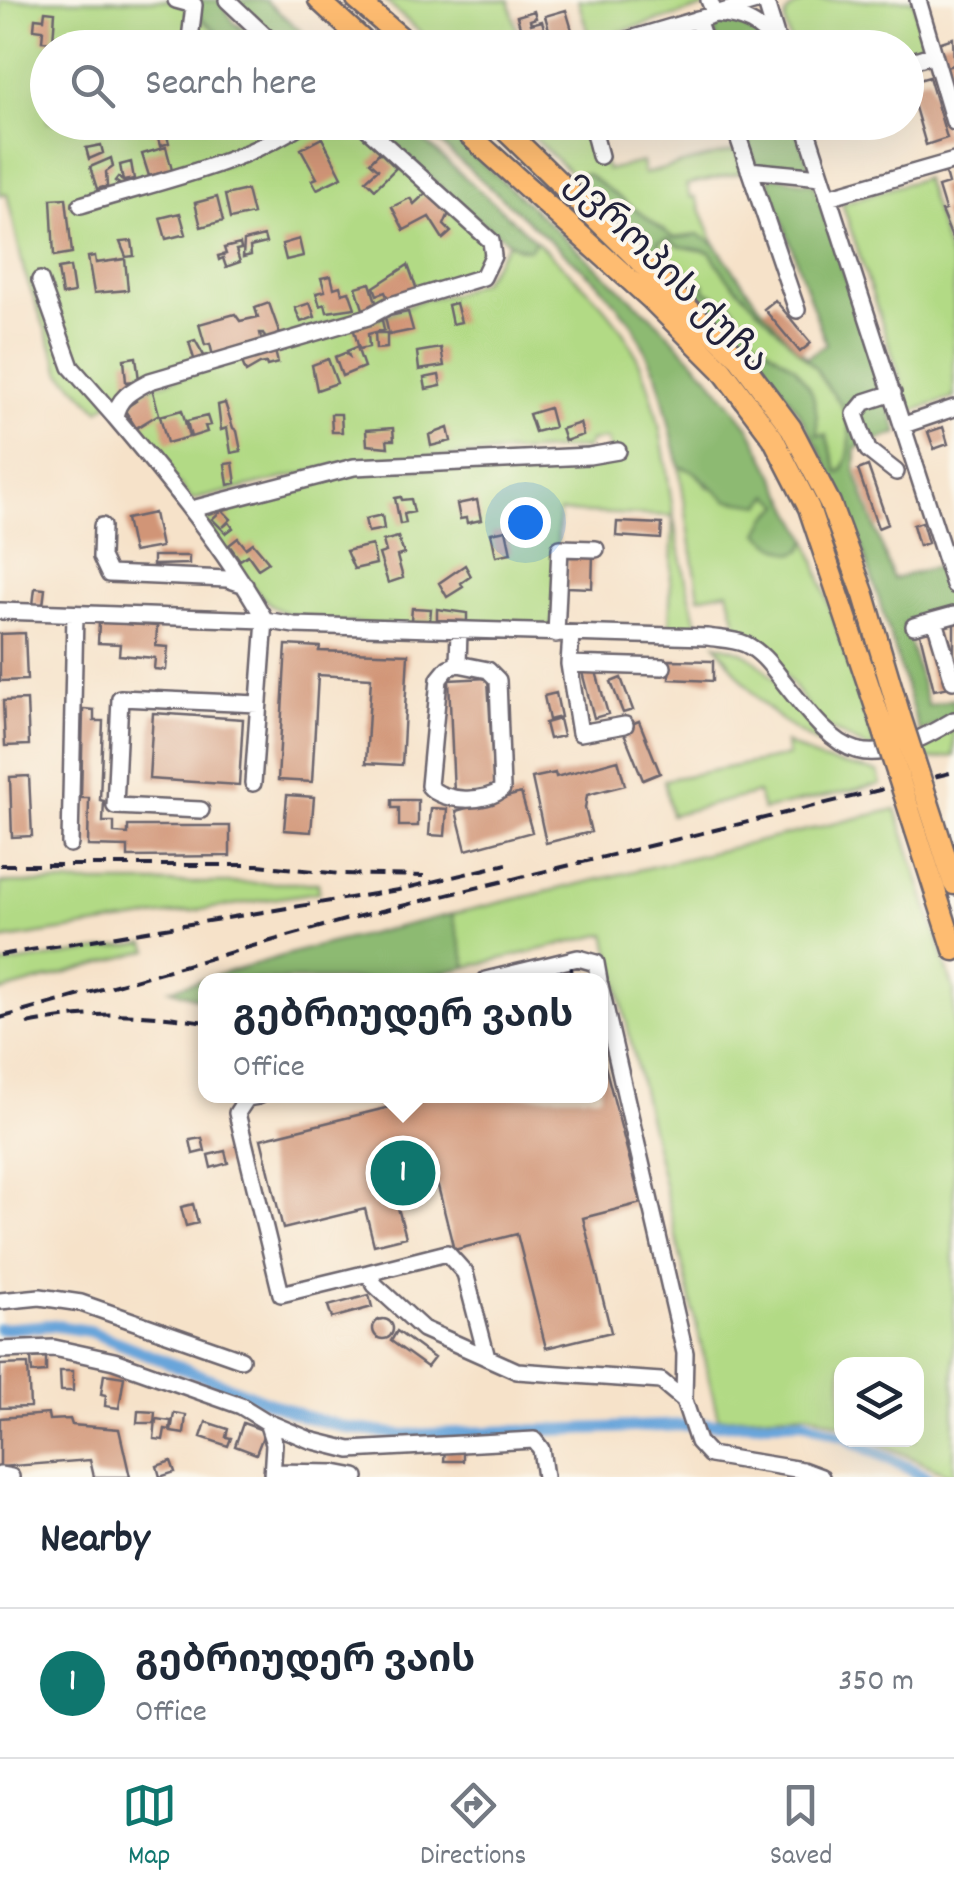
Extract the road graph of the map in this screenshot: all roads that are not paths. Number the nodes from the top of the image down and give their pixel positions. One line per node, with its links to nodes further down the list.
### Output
1 (176, 0): 9 (street)
2 (227, 0): 10 (street)
3 (319, 0): 11 (main road)
4 (358, 0): 12 (main road)
5 (764, 0): 7 (street); 16 (street)
6 (918, 0): 17 (street)
7 (712, 7): 8 (street); 15 (street)
8 (697, 20): 13 (street); 14 (street)
9 (191, 30)
10 (259, 30)
11 (352, 30)
12 (392, 30)
13 (662, 30)
14 (701, 30)
15 (762, 30)
16 (773, 30)
17 (934, 54): 18 (street); 19 (street)
18 (924, 57)
19 (954, 122)
20 (277, 140): 32 (street)
21 (380, 140): 37 (street)
22 (474, 140): 59 (main road, ევროპის ქუჩა)
23 (515, 140): 59 (main road, ევროპის ქუჩა)
24 (595, 140): 27 (street)
25 (738, 140): 29 (street)
26 (810, 140): 30 (street)
27 (600, 156)
28 (954, 161): 31 (street)
29 (749, 170): 30 (street); 34 (street)
30 (821, 177): 31 (street)
31 (828, 198): 35 (street)
32 (81, 205)
33 (40, 280): 37 (street)
34 (797, 310)
35 (894, 393): 38 (street); 40 (street)
36 (954, 408): 38 (street)
37 (116, 417): 41 (street)
38 (904, 425): 45 (street)
39 (618, 451): 41 (street)
40 (896, 472)
41 (192, 509): 44 (street)
42 (102, 526): 44 (street)
43 (596, 549): 53 (street)
44 (245, 585): 49 (street)
45 (954, 585)
46 (0, 611): 47 (street)
47 (76, 614): 49 (street); 65 (street)
48 (954, 616): 50 (street)
49 (265, 620): 52 (street); 58 (street)
50 (934, 621): 51 (street); 57 (street)
51 (914, 626)
52 (458, 631): 53 (street); 54 (street)
53 (564, 634): 55 (street); 60 (street)
54 (458, 664): 54 (street)
55 (569, 664): 56 (street); 61 (street)
56 (662, 667)
57 (952, 681)
58 (258, 704): 62 (street); 63 (street)
59 (890, 719): 64 (main road, ევროპის ქუჩა, bridge)
60 (954, 720)
61 (624, 724)
62 (253, 783)
63 (201, 810)
64 (925, 828): 66 (main road, ევროპის ქუჩა); 67 (main road, ევროპის ქუჩა)
65 (70, 844)
66 (954, 884)
67 (954, 950)
68 (515, 973): 69 (street)
69 (598, 973)
70 (608, 1018): 77 (street)
71 (245, 1103): 72 (street)
72 (368, 1273): 75 (street); 75 (street)
73 (0, 1301): 76 (street)
74 (0, 1350): 78 (street)
75 (487, 1358): 77 (street)
76 (241, 1359)
77 (684, 1400): 84 (street)
78 (268, 1422): 80 (street); 83 (street)
79 (0, 1475): 81 (street)
80 (273, 1475): 82 (street)
81 (11, 1477)
82 (356, 1477)
83 (546, 1477)
84 (820, 1477)

